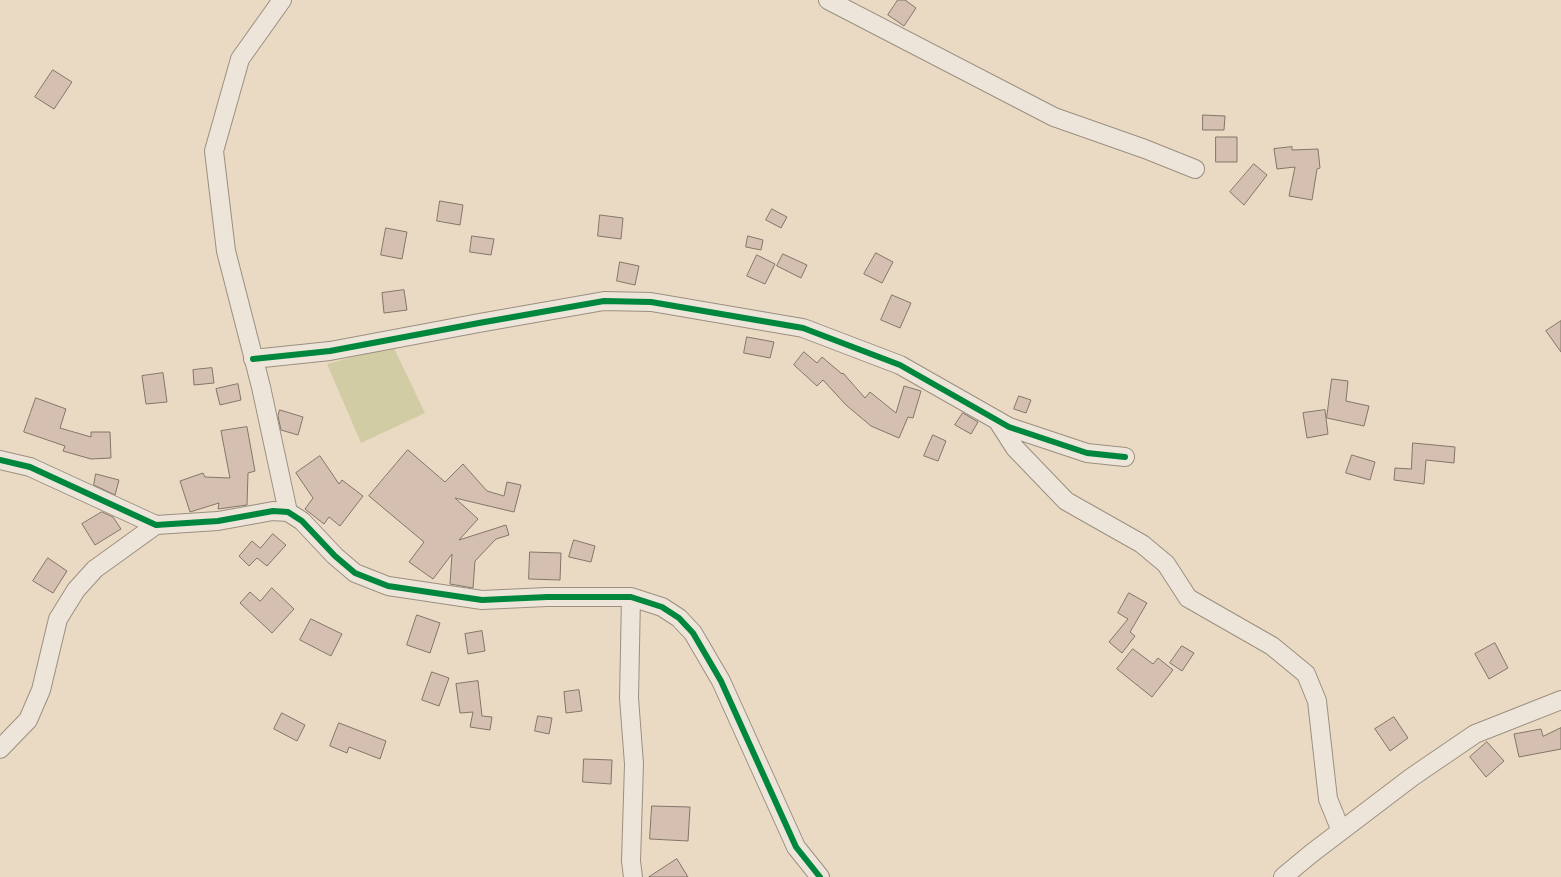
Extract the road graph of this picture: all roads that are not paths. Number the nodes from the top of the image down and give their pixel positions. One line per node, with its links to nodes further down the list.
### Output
1 (282, 0): 4 (street)
2 (828, 0): 3 (street)
3 (1195, 169)
4 (253, 360): 5 (street); 8 (street)
5 (996, 420): 6 (street); 13 (street)
6 (1125, 457)
7 (0, 460): 9 (street)
8 (288, 512): 9 (street); 10 (street)
9 (156, 525): 12 (street)
10 (631, 597): 14 (street); 15 (street)
11 (1561, 700): 13 (street)
12 (0, 749)
13 (1341, 831): 16 (street)
14 (633, 877)
15 (820, 877)
16 (1283, 877)

